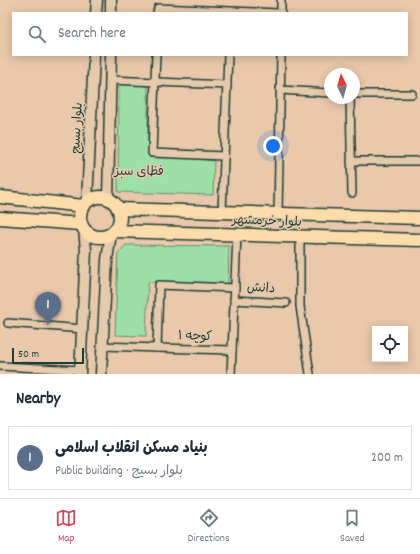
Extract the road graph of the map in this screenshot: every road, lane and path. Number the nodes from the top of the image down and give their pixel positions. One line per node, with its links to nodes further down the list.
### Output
1 (97, 0): 4 (main road)
2 (111, 0): 5 (main road)
3 (282, 0): 8 (street)
4 (96, 12)
5 (111, 12)
6 (157, 12): 7 (street)
7 (230, 12)
8 (280, 12)
9 (94, 56): 28 (main road, بلوار بسیج)
10 (111, 56): 14 (main road)
11 (156, 56): 15 (street)
12 (228, 56): 16 (street)
13 (281, 56): 17 (street)
14 (110, 80): 15 (street); 27 (main road)
15 (155, 82): 16 (street); 22 (street)
16 (227, 85): 22 (street)
17 (280, 90): 18 (street); 31 (street)
18 (324, 93)
19 (360, 94): 20 (street)
20 (412, 94)
21 (350, 104): 23 (street)
22 (224, 156): 30 (street)
23 (351, 161): 24 (street); 25 (street)
24 (419, 161)
25 (352, 193)
26 (0, 197): 28 (main road)
27 (108, 200): 28 (main road); 29 (main road)
28 (86, 204): 35 (main road)
29 (118, 209): 30 (main road, بلوار خرمشهر); 36 (main road)
30 (222, 212): 31 (main road, بلوار خرمشهر)
31 (278, 214): 32 (main road, بلوار خرمشهر)
32 (319, 215): 34 (main road, بلوار خرمشهر); 39 (main road)
33 (0, 218): 35 (main road)
34 (420, 218)
35 (82, 227): 36 (main road); 45 (main road)
36 (113, 232): 37 (main road, بلوار خرمشهر); 46 (main road)
37 (237, 235): 38 (main road, بلوار خرمشهر); 41 (street)
38 (300, 237): 39 (main road, بلوار خرمشهر); 53 (street)
39 (320, 237): 40 (main road, بلوار خرمشهر)
40 (420, 240)
41 (235, 288): 42 (street); 47 (street)
42 (234, 300): 43 (street, دانش); 48 (street)
43 (286, 303)
44 (8, 323): 45 (street)
45 (83, 329): 50 (main road)
46 (103, 346): 47 (street, کوچه ۱); 51 (main road)
47 (157, 348): 48 (street, کوچه ۱)
48 (232, 350): 52 (street)
49 (0, 366): 50 (street)
50 (80, 372)
51 (101, 374)
52 (231, 374)
53 (310, 374)

